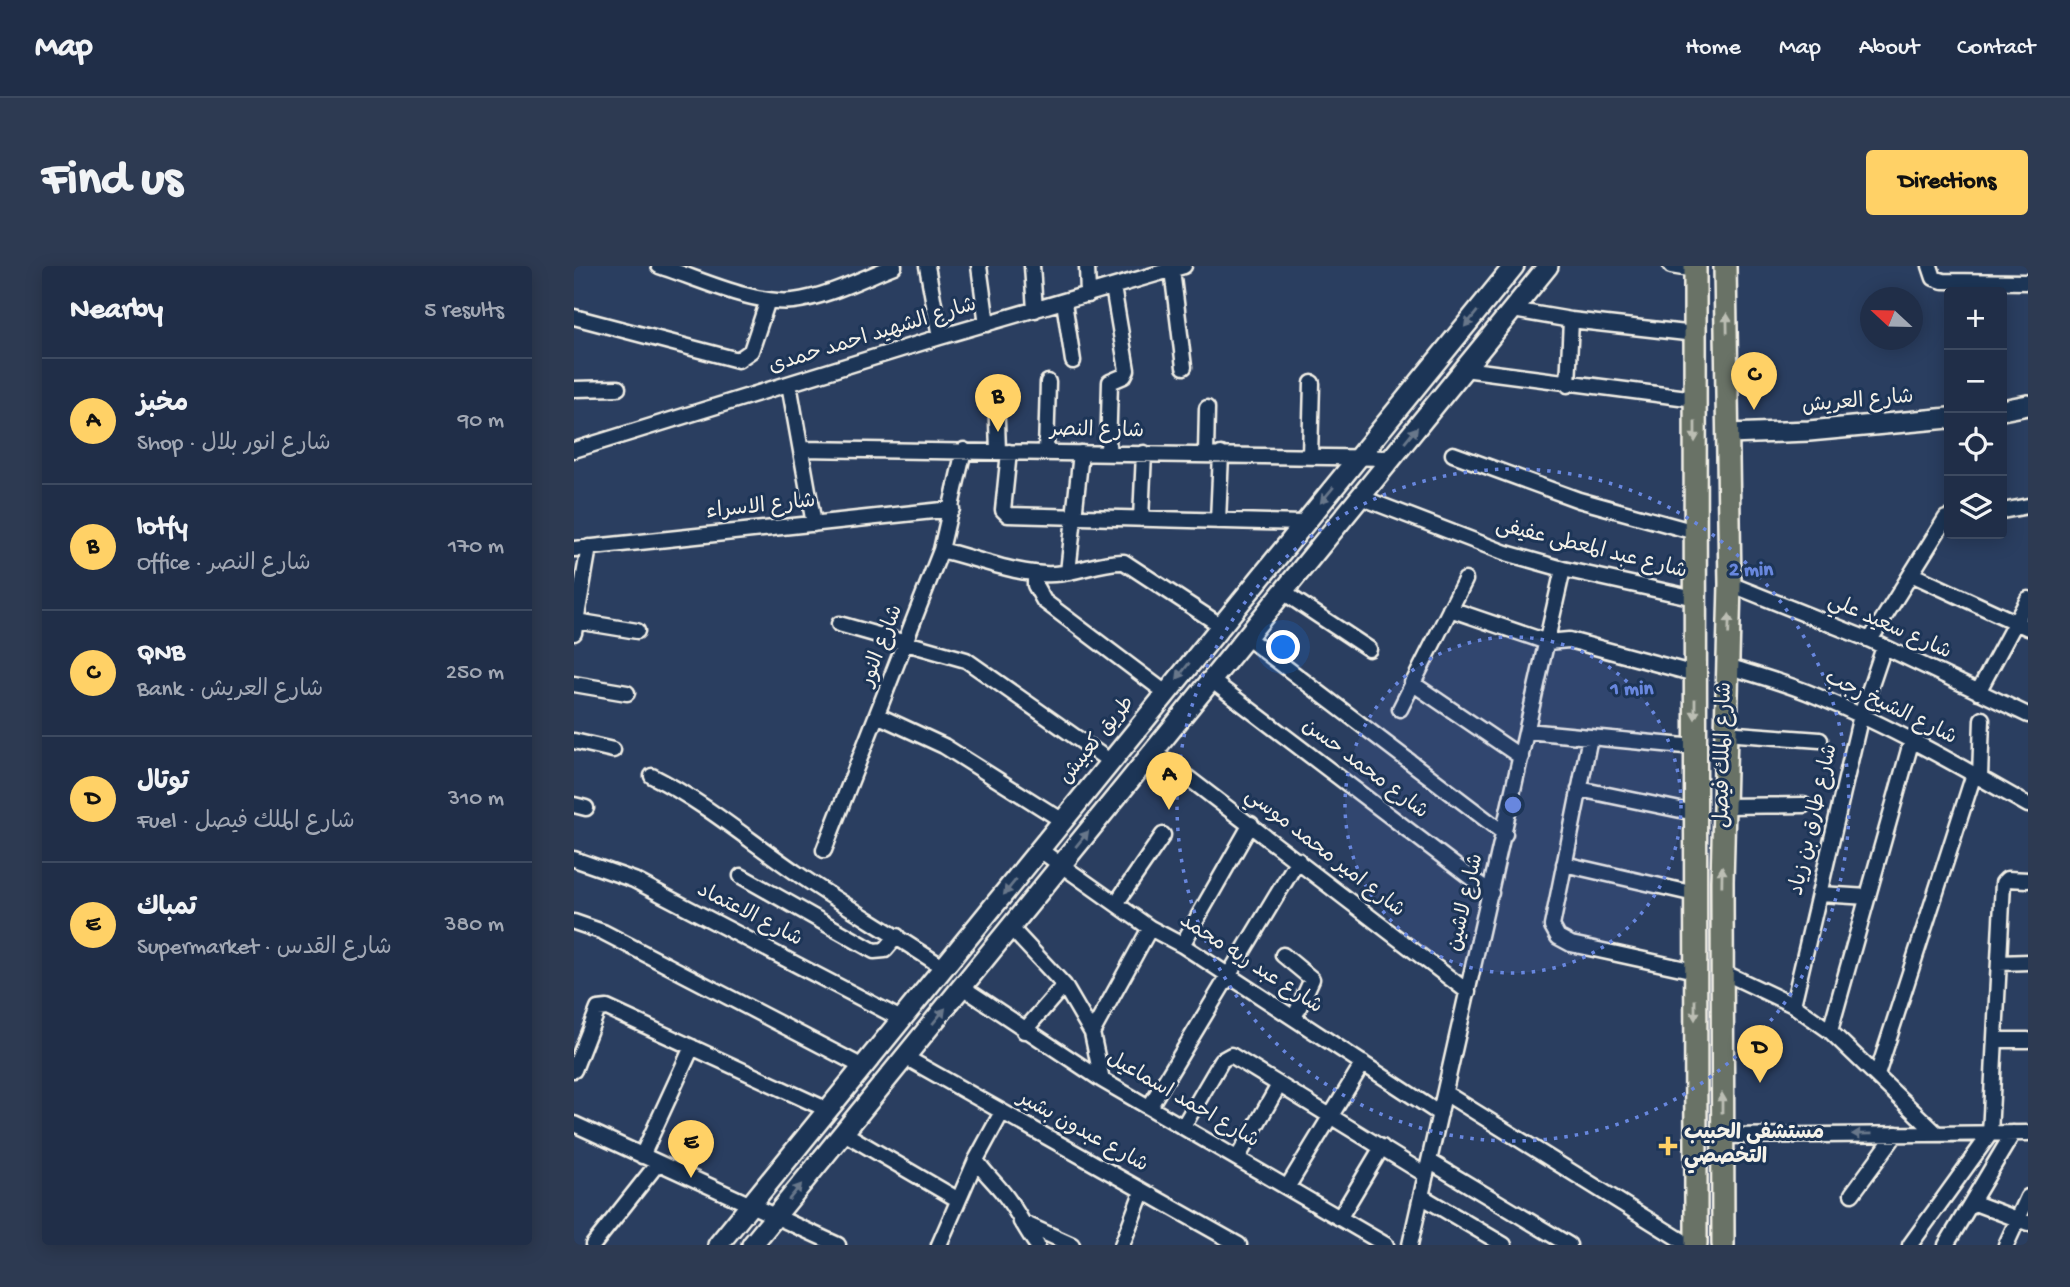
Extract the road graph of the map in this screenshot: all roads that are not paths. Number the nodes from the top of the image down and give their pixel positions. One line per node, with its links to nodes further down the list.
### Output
1 (894, 266): 19 (street)
2 (927, 266): 27 (street)
3 (979, 266): 25 (street)
4 (1032, 266): 21 (street)
5 (1087, 266): 18 (street)
6 (1548, 266): 17 (street)
7 (1671, 266): 12 (street)
8 (1726, 266): 43 (main road, شارع الملك فيصل, one-way to 8)
9 (1930, 266): 16 (street)
10 (664, 267): 19 (street)
11 (1178, 268): 15 (street, شارع الشهيد احمد حمدى); 29 (street)
12 (1695, 268): 26 (main road, شارع الملك فيصل)
13 (1511, 270): 17 (street); 55 (street, طريق كعبيش, one-way to 55)
14 (2028, 282): 16 (street)
15 (1112, 287): 18 (street, شارع الشهيد احمد حمدى); 50 (street)
16 (1950, 287)
17 (1527, 292): 22 (street)
18 (1087, 295): 20 (street, شارع الشهيد احمد حمدى)
19 (768, 300): 23 (street)
20 (1064, 302): 21 (street, شارع الشهيد احمد حمدى); 28 (street)
21 (1035, 310): 25 (street, شارع الشهيد احمد حمدى)
22 (1513, 310): 24 (street); 30 (street)
23 (574, 317)
24 (1571, 320): 26 (street); 34 (street)
25 (987, 324): 27 (street, شارع الشهيد احمد حمدى)
26 (1695, 334): 38 (main road, شارع الملك فيصل)
27 (940, 337): 33 (street, شارع الشهيد احمد حمدى)
28 (1073, 361)
29 (1185, 367)
30 (1464, 369): 34 (street); 56 (street, one-way to 30)
31 (1048, 382): 48 (street)
32 (1312, 383): 54 (street)
33 (789, 384): 44 (street); 45 (street, شارع الشهيد احمد حمدى)
34 (1568, 385): 38 (street)
35 (618, 388): 36 (street)
36 (574, 389)
37 (996, 394): 47 (street)
38 (1695, 399): 67 (main road, شارع الملك فيصل, one-way to 67)
39 (2028, 405): 41 (street)
40 (1207, 408): 52 (street)
41 (2007, 409)
42 (1944, 418): 43 (street, شارع العريش)
43 (1729, 434): 75 (main road, شارع الملك فيصل)
44 (801, 449): 46 (street, شارع النصر); 66 (street)
45 (574, 450)
46 (964, 450): 47 (street, شارع النصر); 59 (street, شارع النور)
47 (1003, 452): 48 (street, شارع النصر); 61 (street)
48 (1046, 452): 49 (street, شارع النصر)
49 (1081, 453): 50 (street, شارع النصر); 61 (street)
50 (1108, 453): 51 (street, شارع النصر)
51 (1144, 453): 52 (street, شارع النصر); 62 (street)
52 (1214, 454): 54 (street, شارع النصر); 63 (street)
53 (1453, 454): 67 (street)
54 (1310, 456): 55 (street, شارع النصر)
55 (1359, 456): 56 (street, شارع النصر); 65 (street, طريق كعبيش, one-way to 65)
56 (1392, 458): 57 (street)
57 (1360, 497): 70 (street, شارع عبد المعطى عفيفى); 76 (street)
58 (2028, 506): 60 (street)
59 (952, 509): 66 (street, شارع الاسراء); 69 (street, شارع النور)
60 (2007, 509)
61 (1074, 517): 62 (street); 71 (street)
62 (1140, 519): 63 (street)
63 (1218, 521): 65 (street)
64 (1944, 521): 73 (street)
65 (1303, 523): 81 (street, طريق كعبيش)
66 (814, 524): 68 (street, شارع الاسراء)
67 (1695, 532): 77 (main road, شارع الملك فيصل)
68 (581, 548): 83 (street)
69 (942, 550): 72 (street); 88 (street, شارع النور)
70 (1563, 569): 77 (street, شارع عبد المعطى عفيفى); 87 (street, شارع لاشين)
71 (1068, 572): 72 (street); 81 (street)
72 (1035, 573): 98 (street)
73 (1911, 574): 82 (street); 86 (street)
74 (1465, 580): 79 (street)
75 (1730, 584): 86 (street, شارع سعيد علي); 91 (main road, شارع الملك فيصل, one-way to 75)
76 (1283, 592): 85 (street); 90 (street)
77 (1695, 598): 92 (main road, شارع الملك فيصل)
78 (2028, 599): 82 (street)
79 (1450, 609): 87 (street); 94 (street)
80 (839, 624): 88 (street)
81 (1220, 625): 98 (street, طريق كعبيش, one-way to 98)
82 (2021, 626): 96 (street)
83 (575, 627): 84 (street)
84 (637, 631)
85 (1246, 637): 93 (street); 124 (street)
86 (1870, 640): 89 (street, شارع سعيد علي)
87 (1547, 642): 92 (street); 104 (street, شارع لاشين)
88 (906, 643): 101 (street, شارع النور); 114 (street)
89 (1884, 647): 96 (street, شارع سعيد علي); 102 (street, شارع طارق بن زياد)
90 (1368, 649)
91 (1727, 666): 102 (street, شارع الشيخ رجب); 105 (main road, شارع الملك فيصل)
92 (1695, 674): 110 (main road, شارع الملك فيصل, one-way to 110)
93 (1212, 680): 112 (street); 134 (street, شارع محمد حسن)
94 (1412, 683): 99 (street); 113 (street)
95 (574, 684): 97 (street)
96 (1978, 692): 100 (street, شارع سعيد علي)
97 (627, 693)
98 (1166, 693): 114 (street, طريق كعبيش)
99 (1400, 709)
100 (2028, 715)
101 (878, 716): 122 (street); 126 (street, شارع النور)
102 (1861, 716): 107 (street, شارع الشيخ رجب); 136 (street, شارع طارق بن زياد)
103 (1982, 719): 115 (street)
104 (1527, 732): 106 (street); 113 (street, شارع لاشين)
105 (1724, 733): 108 (street); 120 (main road, شارع الملك فيصل)
106 (1590, 737): 110 (street); 117 (street)
107 (1912, 739): 115 (street, شارع الشيخ رجب); 137 (street)
108 (1820, 740)
109 (574, 741): 111 (street)
110 (1695, 747): 121 (main road, شارع الملك فيصل)
111 (613, 750)
112 (1153, 751): 123 (street, شارع امير محمد موسي); 131 (street, one-way to 112)
113 (1521, 757): 124 (street, شارع لاشين)
114 (1111, 761): 122 (street, طريق كعبيش)
115 (1977, 775): 119 (street, شارع الشيخ رجب); 167 (street)
116 (652, 776): 142 (street)
117 (1579, 789): 121 (street); 130 (street)
118 (1804, 805): 120 (street)
119 (2028, 805)
120 (1723, 806): 149 (main road, شارع الملك فيصل, one-way to 120)
121 (1695, 813): 135 (main road, شارع الملك فيصل)
122 (1063, 821): 127 (street, طريق كعبيش)
123 (1251, 824): 129 (street, شارع امير محمد موسي); 143 (street)
124 (1505, 834): 134 (street, شارع لاشين)
125 (1163, 835): 138 (street)
126 (824, 850)
127 (1040, 850): 131 (street, شارع عبد ريه محمد); 147 (street, طريق كعبيش, one-way to 147)
128 (574, 859): 156 (street, شارع الاعتماد)
129 (1297, 860): 150 (street); 153 (street, شارع امير محمد موسي)
130 (1564, 864): 135 (street); 148 (street)
131 (1061, 865): 138 (street, شارع عبد ريه محمد); 140 (street)
132 (741, 876): 142 (street)
133 (2028, 880): 146 (street)
134 (1491, 893): 153 (street, شارع لاشين)
135 (1695, 894): 148 (main road, شارع الملك فيصل)
136 (1820, 894): 137 (street); 154 (street, شارع طارق بن زياد)
137 (1868, 897): 158 (street)
138 (1117, 902): 141 (street, شارع عبد ريه محمد)
139 (574, 922): 165 (street)
140 (1009, 926): 151 (street); 152 (street)
141 (1150, 928): 143 (street, شارع عبد ريه محمد); 159 (street)
142 (897, 936): 147 (street)
143 (1182, 945): 150 (street, شارع عبد ريه محمد)
144 (1283, 955): 155 (street)
145 (2028, 962): 146 (street)
146 (1998, 963): 160 (street)
147 (944, 968): 156 (street, طريق كعبيش)
148 (1695, 971): 192 (main road, شارع الملك فيصل, one-way to 192)
149 (1721, 971): 154 (street); 184 (main road, شارع الملك فيصل, one-way to 149)
150 (1228, 975): 155 (street, شارع عبد ريه محمد); 171 (street)
151 (1064, 985): 157 (street); 159 (street)
152 (962, 987): 157 (street, شارع احمد اسماعيل); 163 (street, one-way to 152)
153 (1468, 992): 170 (street, شارع لاشين)
154 (1793, 1005): 158 (street)
155 (1294, 1018): 164 (street, شارع عبد ريه محمد)
156 (901, 1019): 165 (street, طريق كعبيش)
157 (1024, 1031): 168 (street, شارع احمد اسماعيل)
158 (1830, 1031): 167 (street)
159 (1092, 1033): 168 (street)
160 (1995, 1040): 161 (street); 179 (street)
161 (2028, 1040)
162 (692, 1047): 166 (street); 172 (street); 186 (street)
163 (905, 1057): 173 (street, شارع عبدون بشير); 178 (street)
164 (1363, 1063): 174 (street, شارع عبد ريه محمد); 175 (street)
165 (863, 1067): 172 (street, طريق كعبيش)
166 (574, 1070)
167 (1877, 1075): 183 (street)
168 (1102, 1080): 171 (street, شارع احمد اسماعيل)
169 (1279, 1085): 175 (street); 177 (street); 187 (street)
170 (1445, 1093): 174 (street, شارع لاشين); 218 (street)
171 (1150, 1106): 177 (street, شارع احمد اسماعيل)
172 (828, 1110): 200 (street, طريق كعبيش)
173 (1002, 1112): 188 (street); 194 (street, شارع عبدون بشير)
174 (1440, 1114): 190 (street, شارع لاشين)
175 (1331, 1117): 185 (street); 191 (street)
176 (574, 1124): 186 (street)
177 (1184, 1125): 187 (street, شارع احمد اسماعيل)
178 (844, 1133): 198 (street); 202 (street, one-way to 178)
179 (1990, 1133): 180 (street); 183 (street); 221 (street)
180 (2012, 1133): 181 (street); 199 (street)
181 (2028, 1133)
182 (1896, 1134): 183 (street); 184 (street, one-way to 184); 195 (street)
183 (1937, 1134)
184 (1722, 1136): 193 (main road, شارع الملك فيصل)
185 (1382, 1147): 190 (street); 201 (street)
186 (642, 1156): 189 (street)
187 (1238, 1157): 191 (street, شارع احمد اسماعيل)
188 (976, 1160): 198 (street); 204 (street)
189 (658, 1163): 200 (street); 205 (street)
190 (1428, 1168): 196 (street, شارع لاشين); 217 (street)
191 (1288, 1186): 201 (street, شارع احمد اسماعيل)
192 (1696, 1190): 193 (main road); 219 (main road, شارع الملك فيصل)
193 (1723, 1191): 220 (main road, شارع الملك فيصل)
194 (1143, 1192): 212 (street); 213 (street, شارع عبدون بشير)
195 (1852, 1194)
196 (1421, 1196): 215 (street, شارع لاشين); 216 (street)
197 (2028, 1196): 203 (street)
198 (957, 1199): 209 (street)
199 (1972, 1202): 203 (street); 222 (street)
200 (749, 1206): 202 (street); 206 (street, طريق كعبيش)
201 (1340, 1217): 214 (street, شارع احمد اسماعيل)
202 (774, 1218): 207 (street); 208 (street)
203 (2023, 1221): 223 (street)
204 (1020, 1222): 210 (street); 211 (street)
205 (593, 1245)
206 (718, 1245)
207 (752, 1245)
208 (838, 1245)
209 (939, 1245)
210 (1037, 1245)
211 (1072, 1245)
212 (1122, 1245)
213 (1239, 1245)
214 (1386, 1245)
215 (1410, 1245)
216 (1504, 1245)
217 (1569, 1245)
218 (1689, 1245)
219 (1696, 1245)
220 (1723, 1245)
221 (1910, 1245)
222 (1946, 1245)
223 (2006, 1245)

